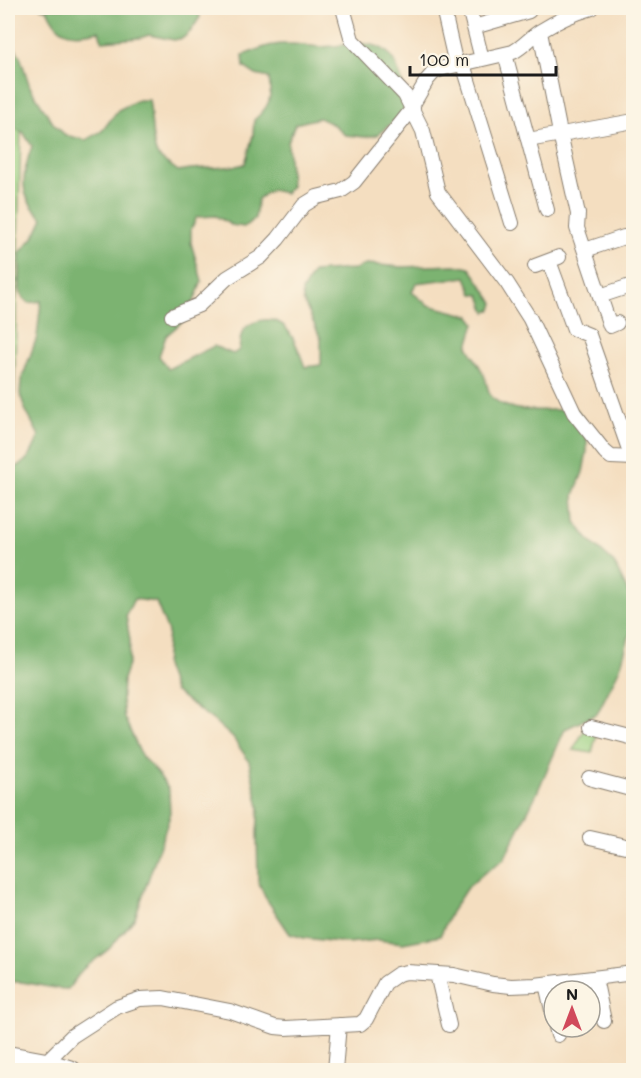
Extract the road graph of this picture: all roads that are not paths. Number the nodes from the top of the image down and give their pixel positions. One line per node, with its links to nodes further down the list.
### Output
1 (343, 8): 11 (street)
2 (443, 8): 10 (street)
3 (469, 8): 6 (street)
4 (592, 8): 7 (street)
5 (529, 11): 6 (street)
6 (474, 27): 9 (street)
7 (540, 32): 8 (street); 13 (street)
8 (505, 54): 9 (street); 14 (street)
9 (482, 59): 10 (street)
10 (460, 64): 11 (street); 16 (street)
11 (412, 107): 22 (street); 24 (street)
12 (633, 121): 13 (street)
13 (560, 133): 14 (street); 18 (street)
14 (528, 140): 15 (street)
15 (547, 210)
16 (512, 223)
17 (624, 237): 18 (street)
18 (585, 250): 21 (street)
19 (547, 262): 24 (street)
20 (630, 286): 21 (street)
21 (600, 296): 23 (street)
22 (172, 316)
23 (617, 323)
24 (633, 458)
25 (591, 727): 26 (street)
26 (633, 738)
27 (589, 778): 28 (street)
28 (633, 790)
29 (590, 838): 30 (street)
30 (633, 848)
31 (437, 974): 35 (street); 37 (street); 38 (street)
32 (633, 974): 33 (street)
33 (596, 978): 34 (street); 36 (street)
34 (588, 979)
35 (542, 984)
36 (604, 1022)
37 (339, 1025): 40 (street); 42 (street)
38 (449, 1025)
39 (8, 1054): 40 (main road)
40 (46, 1062): 41 (main road)
41 (72, 1071)
42 (334, 1071)

